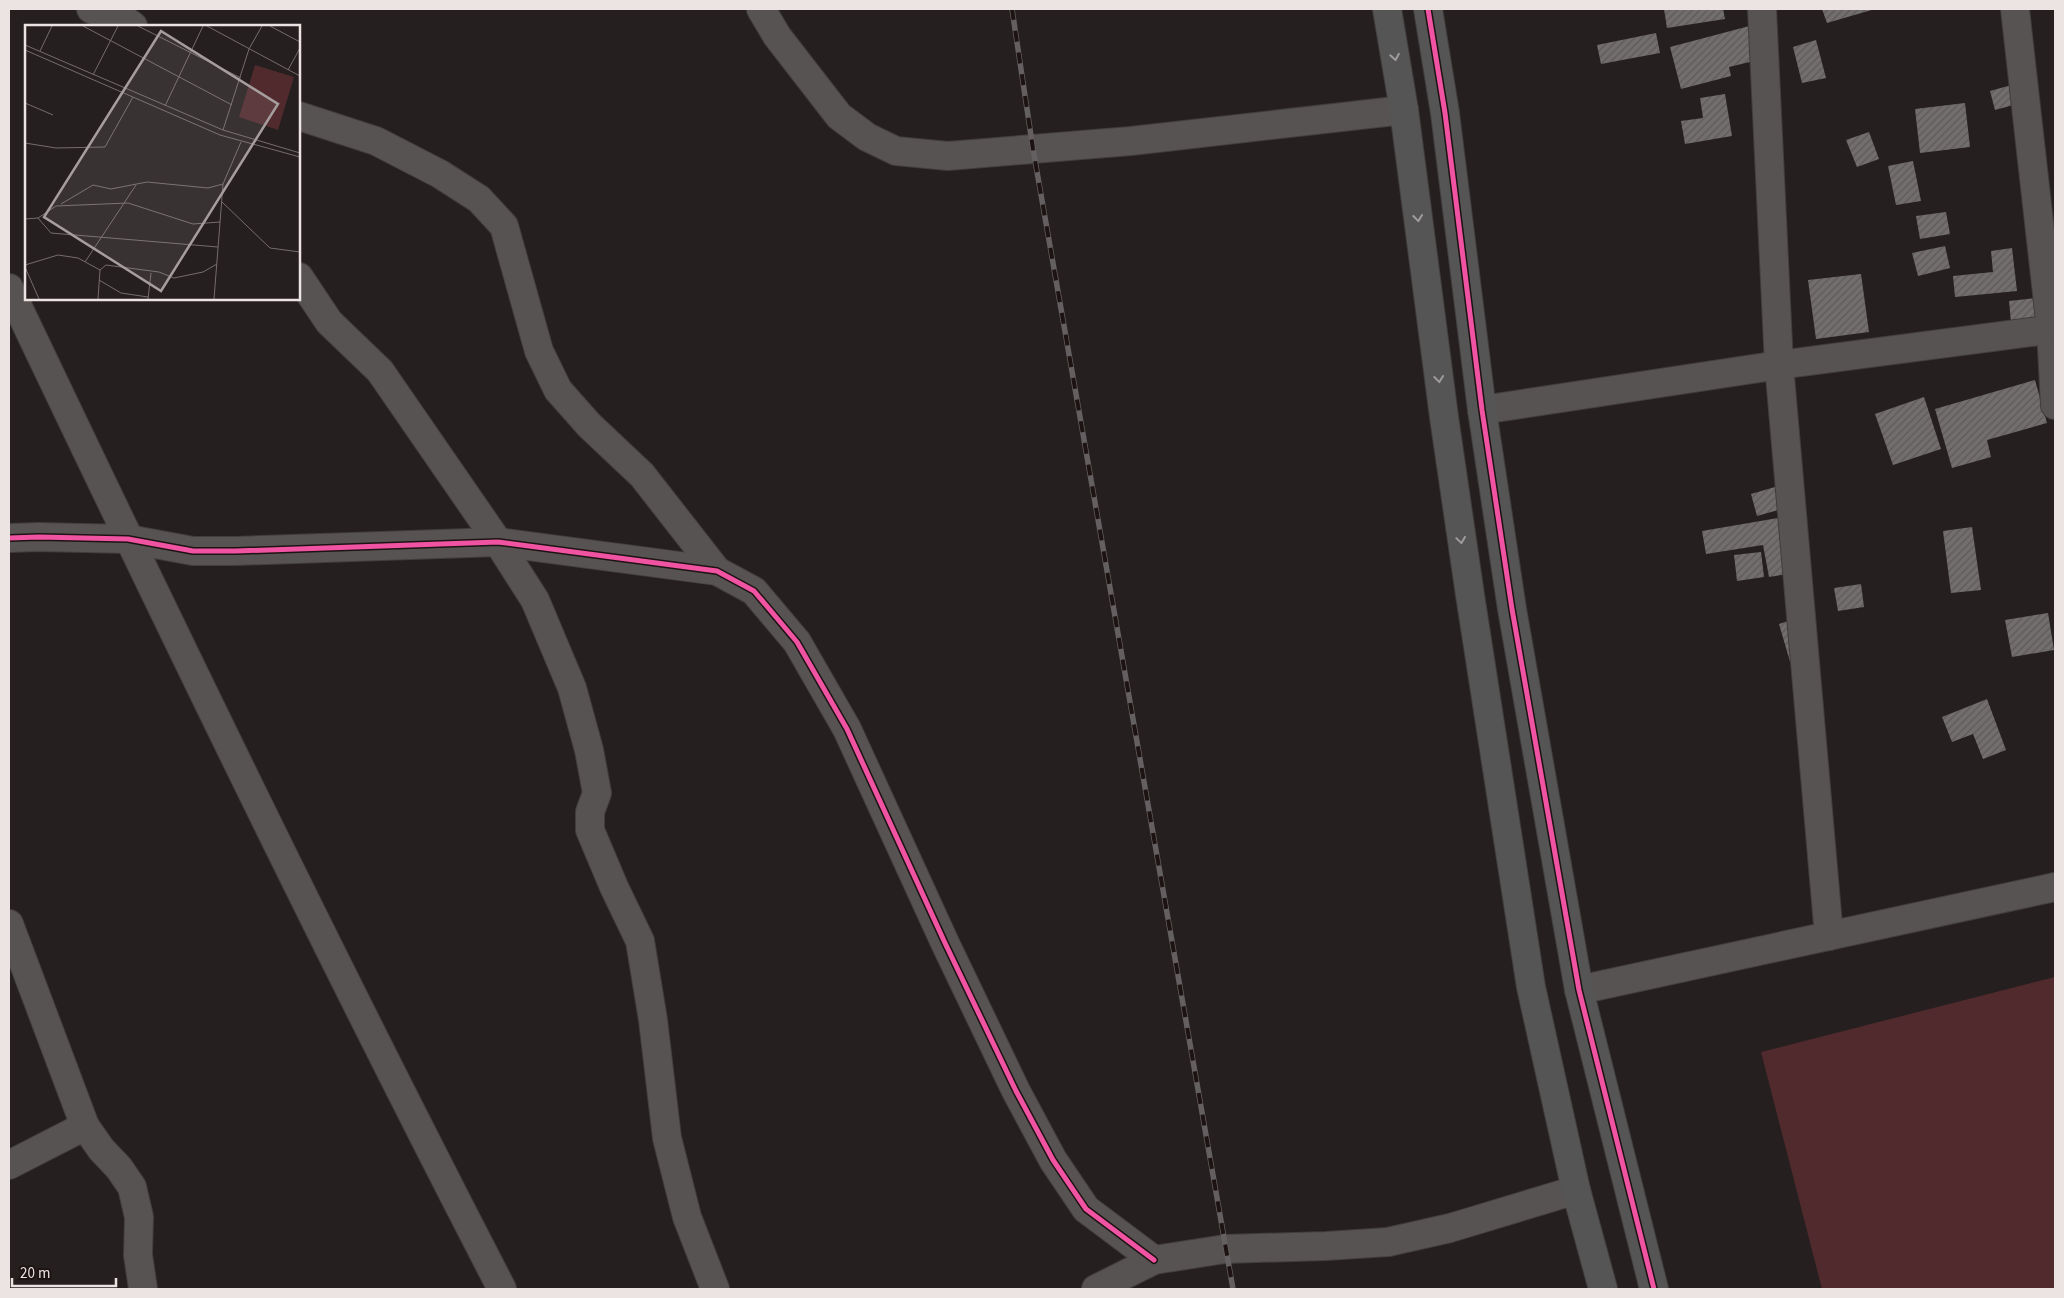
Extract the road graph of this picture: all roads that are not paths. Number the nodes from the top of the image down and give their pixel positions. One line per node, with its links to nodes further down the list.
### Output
1 (91, 9): 7 (street)
2 (762, 9): 8 (street)
3 (1387, 9): 8 (street, one-way to 8)
4 (1428, 9): 15 (street)
5 (1762, 9): 13 (street)
6 (2014, 9): 12 (street)
7 (132, 25)
8 (1404, 110): 26 (street, one-way to 26)
9 (300, 116): 19 (street)
10 (300, 278): 18 (street)
11 (9, 288): 17 (street)
12 (2053, 329): 13 (street); 14 (street)
13 (1779, 365): 15 (street); 22 (street)
14 (2055, 405)
15 (1482, 410): 23 (street)
16 (9, 538): 17 (street)
17 (128, 539): 18 (street); 29 (street)
18 (498, 542): 19 (street); 30 (street)
19 (717, 571): 27 (street)
20 (2055, 887): 22 (street)
21 (9, 924): 24 (street)
22 (1829, 936): 23 (street)
23 (1579, 990): 33 (street)
24 (85, 1126): 25 (street); 28 (street)
25 (9, 1165)
26 (1576, 1190): 27 (street); 32 (street)
27 (1154, 1260): 31 (street)
28 (144, 1289)
29 (502, 1289)
30 (715, 1289)
31 (1096, 1289)
32 (1603, 1289)
33 (1654, 1289)

